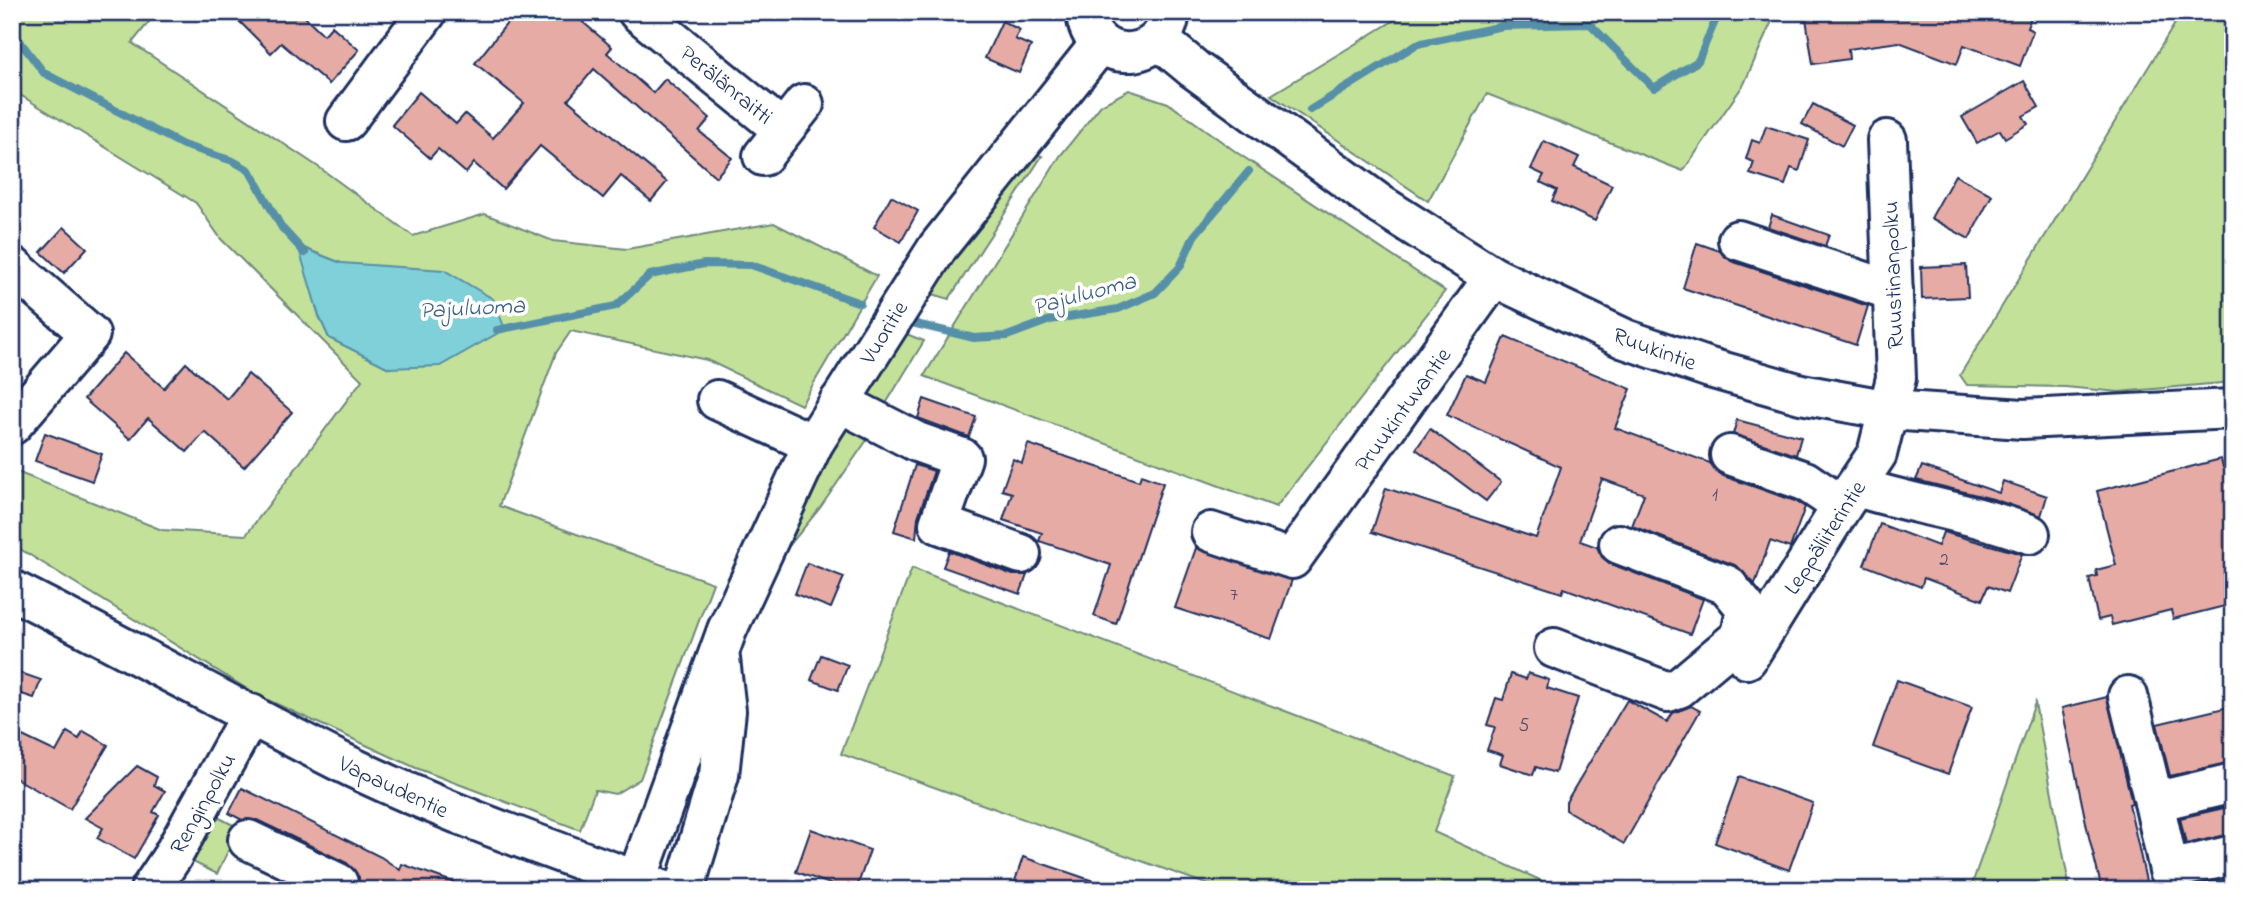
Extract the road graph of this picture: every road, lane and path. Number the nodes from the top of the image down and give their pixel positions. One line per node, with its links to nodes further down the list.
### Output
1 (427, 12): 5 (street)
2 (638, 12): 6 (street, Perälänraitti)
3 (1164, 26): 4 (street); 10 (street, Ruukintie)
4 (1093, 28): 13 (street, Vuoritie)
5 (346, 121)
6 (784, 130)
7 (1887, 139): 11 (street, Ruustinanpolku)
8 (1738, 240): 11 (street)
9 (12, 266): 16 (street)
10 (1494, 277): 15 (street, Ruukintie); 20 (street, Pruukintuvantie)
11 (1893, 291): 15 (street, Ruustinanpolku)
12 (717, 400): 17 (street)
13 (839, 402): 17 (street, Vuoritie); 23 (street)
14 (2233, 409): 15 (street, Ruukintie)
15 (1889, 410): 19 (street, Leppäliiterintie)
16 (12, 425)
17 (813, 444): 36 (street, Vuoritie)
18 (1730, 455): 19 (street)
19 (1850, 496): 21 (street); 26 (street, Leppäliiterintie)
20 (1211, 532)
21 (2030, 534)
22 (1619, 544): 26 (street)
23 (1021, 554)
24 (12, 565): 28 (street, Vapaudentie)
25 (12, 590): 28 (street, Vapaudentie)
26 (1748, 647): 27 (street, Leppäliiterintie)
27 (1554, 649)
28 (146, 657): 30 (street, Vapaudentie)
29 (2128, 696): 32 (street)
30 (251, 714): 36 (street, Vapaudentie); 37 (street, Renginpolku)
31 (2233, 783): 32 (street)
32 (2154, 802): 35 (street)
33 (248, 840): 38 (street)
34 (2233, 855): 35 (street)
35 (2171, 880)
36 (655, 887)
37 (150, 890)
38 (334, 890)

